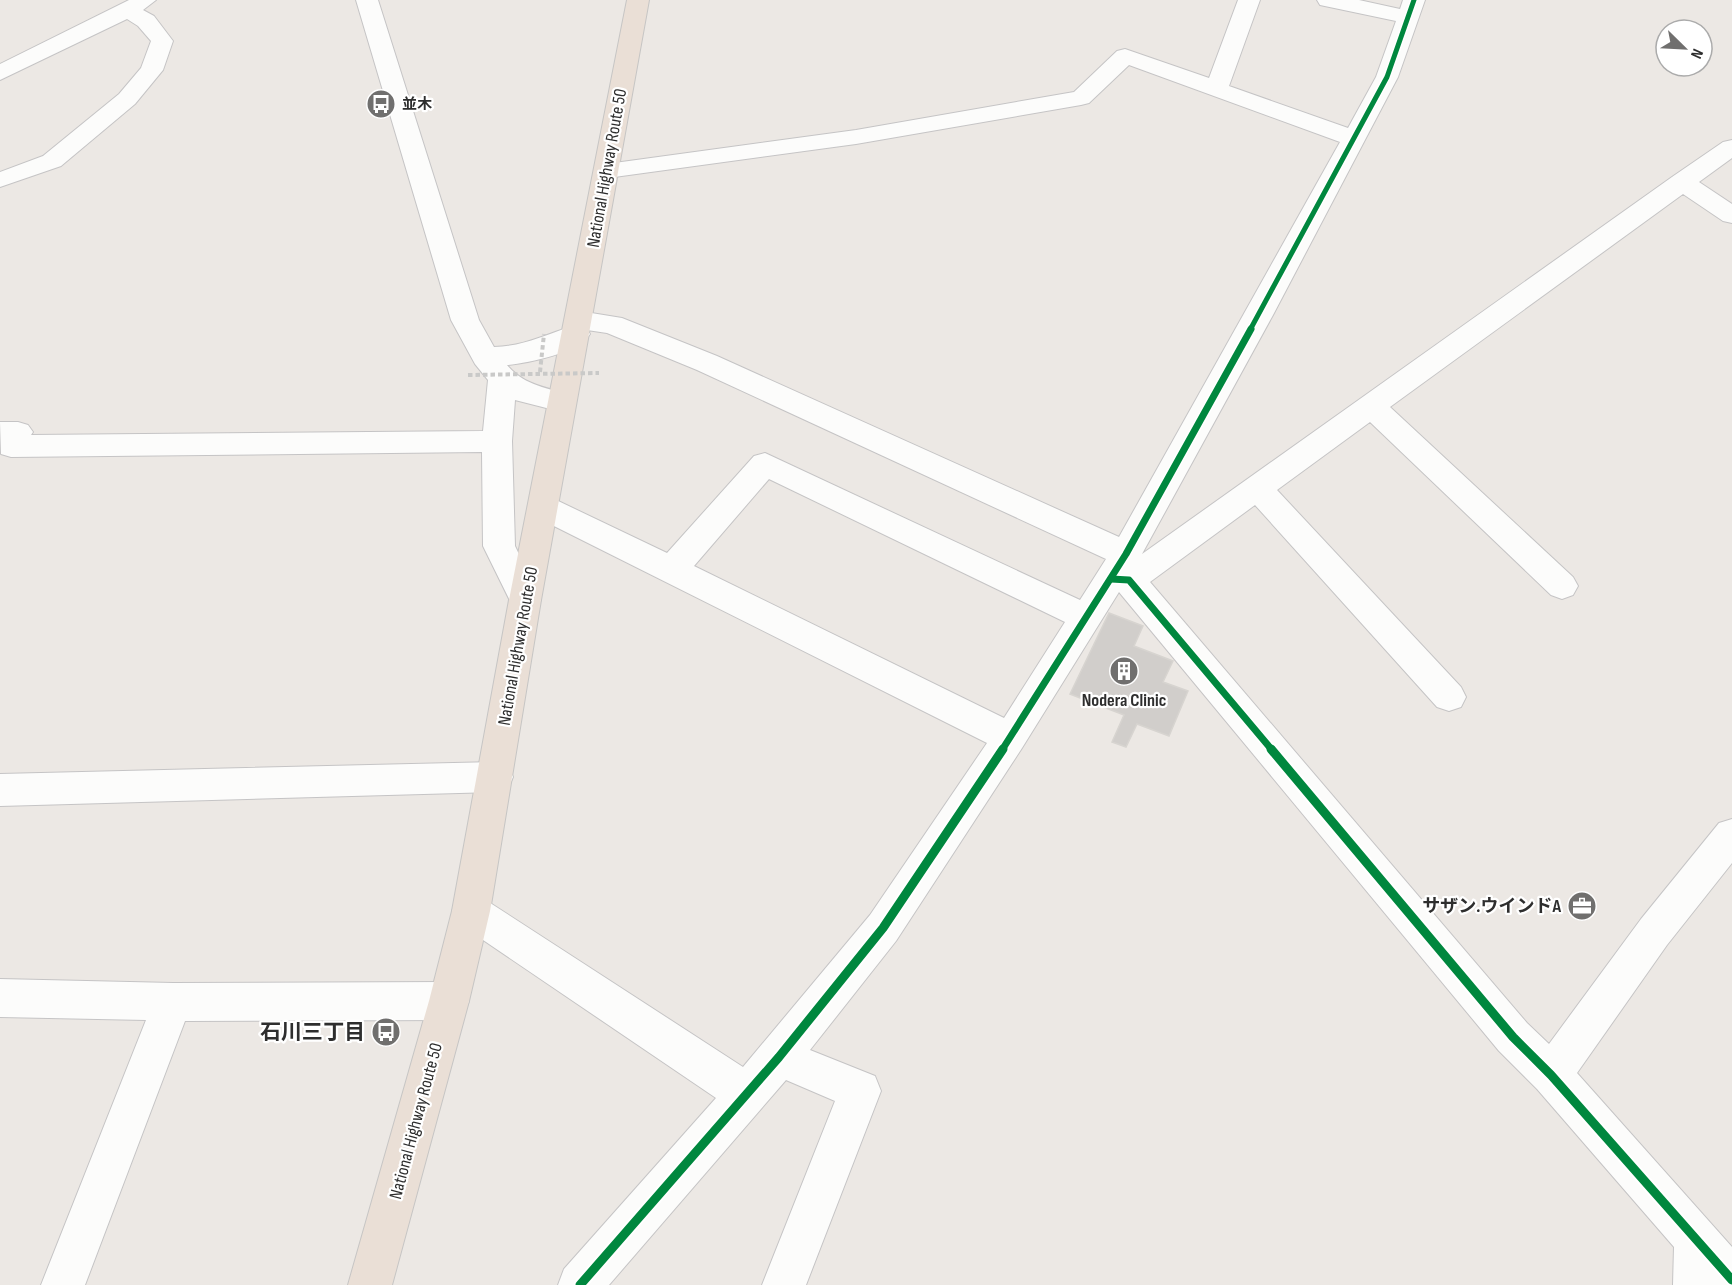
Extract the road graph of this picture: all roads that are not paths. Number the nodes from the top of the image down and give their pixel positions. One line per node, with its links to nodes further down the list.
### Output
1 (366, 0): 16 (street)
2 (638, 0): 11 (highway, National Highway Route 50)
3 (1249, 0): 8 (street)
4 (1328, 0): 6 (street)
5 (136, 5): 7 (street); 12 (street)
6 (1412, 9): 9 (street)
7 (0, 73)
8 (1216, 90): 9 (street); 11 (street)
9 (1353, 138): 24 (street)
10 (1732, 147): 13 (street)
11 (607, 171): 15 (highway, National Highway Route 50)
12 (0, 180)
13 (1682, 183): 14 (street); 18 (street)
14 (1732, 215)
15 (577, 327): 16 (street); 17 (highway, National Highway Route 50); 24 (street)
16 (485, 370): 17 (street); 19 (street)
17 (562, 402): 22 (highway, National Highway Route 50)
18 (1371, 406): 21 (street); 25 (street)
19 (497, 441): 20 (street); 26 (street)
20 (4, 447)
21 (1257, 489): 24 (street); 28 (street)
22 (543, 507): 23 (street); 26 (highway, National Highway Route 50)
23 (672, 569): 27 (street); 29 (street)
24 (1122, 571): 27 (street); 38 (street)
25 (1562, 586)
26 (525, 600): 30 (highway, National Highway Route 50)
27 (1087, 618): 29 (street)
28 (1449, 697)
29 (1010, 738): 37 (street)
30 (495, 777): 31 (street); 33 (highway, National Highway Route 50)
31 (0, 790)
32 (1732, 835): 38 (street)
33 (471, 911): 35 (highway, National Highway Route 50); 39 (street)
34 (0, 998): 36 (street)
35 (449, 1001): 36 (street); 43 (highway, National Highway Route 50)
36 (173, 1002): 42 (street)
37 (779, 1058): 39 (street); 45 (street)
38 (1551, 1075): 40 (street)
39 (747, 1094): 44 (street)
40 (1695, 1239): 41 (street); 46 (street)
41 (1732, 1280)
42 (63, 1285)
43 (370, 1285)
44 (580, 1285)
45 (784, 1285)
46 (1695, 1285)

